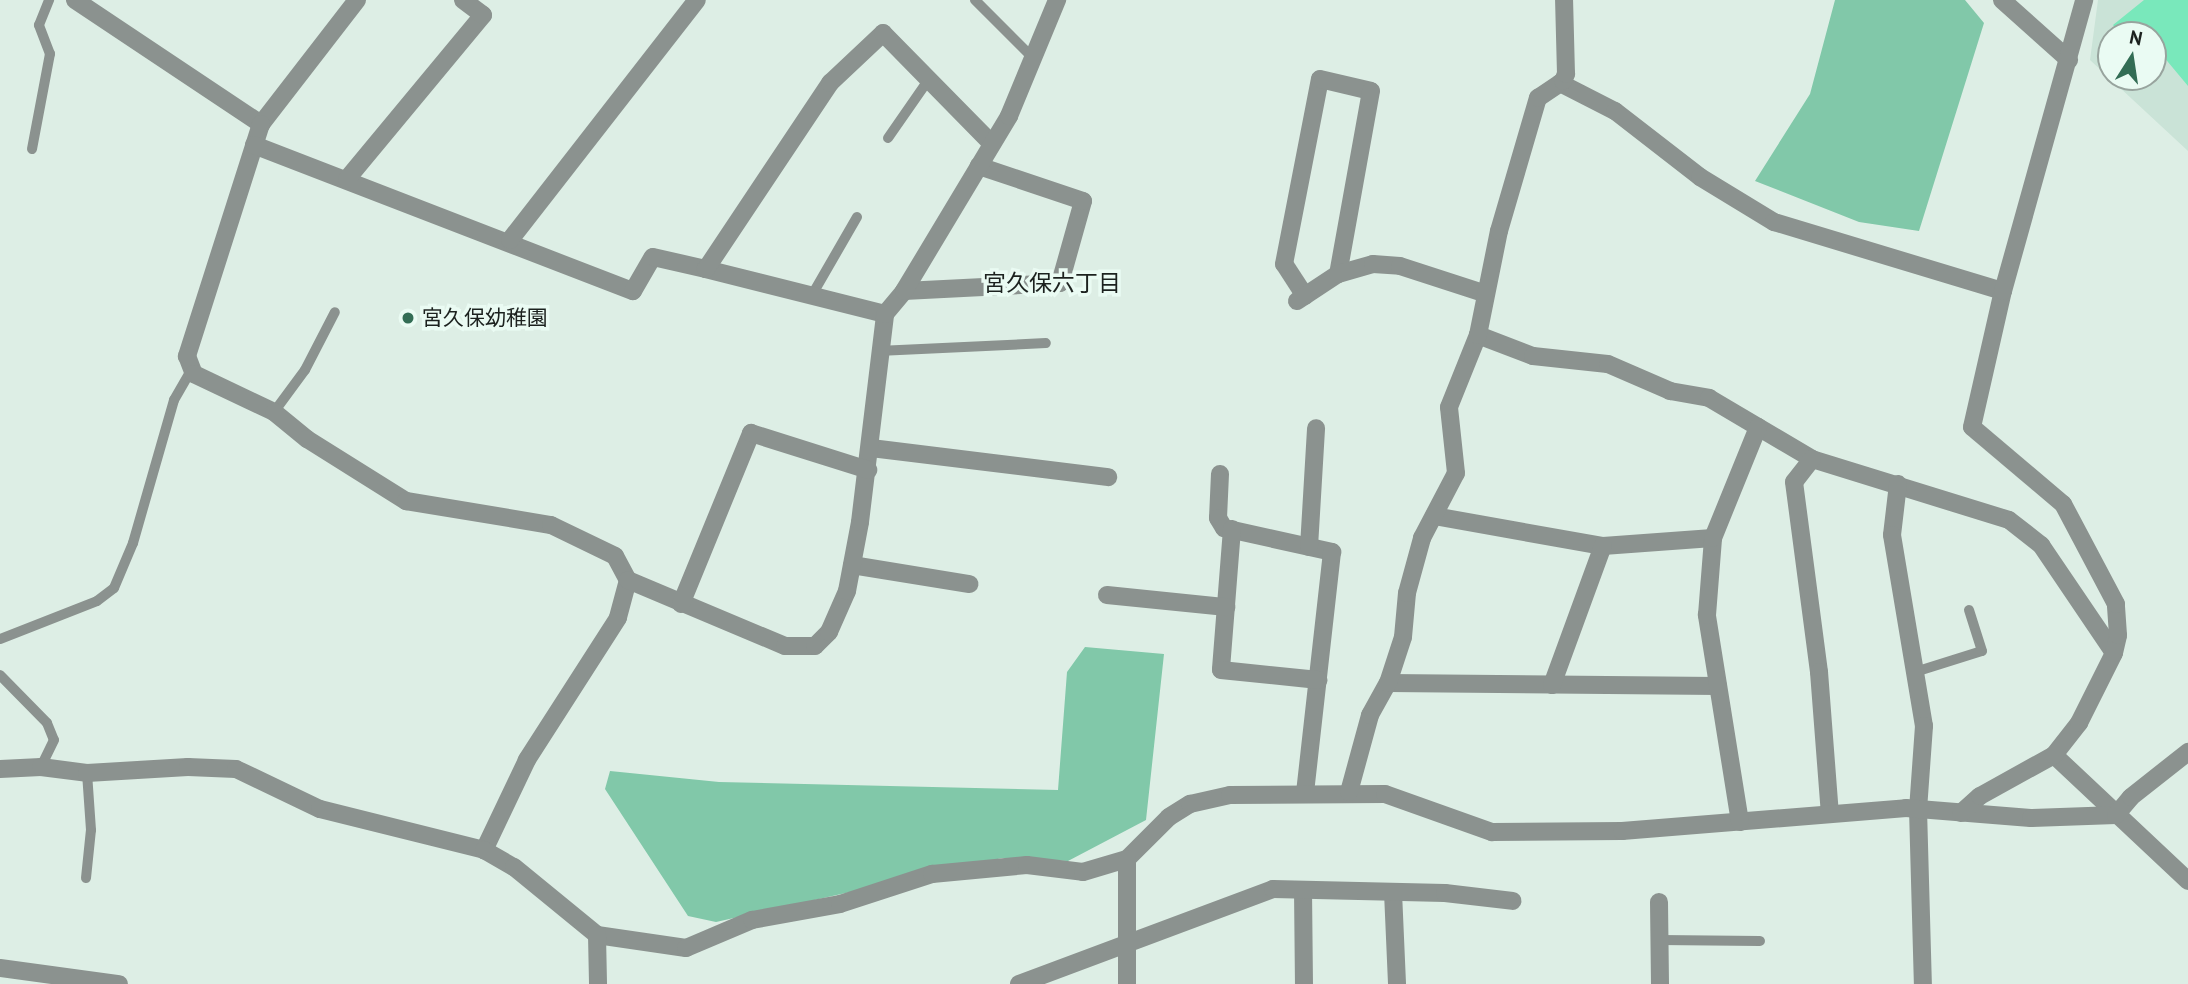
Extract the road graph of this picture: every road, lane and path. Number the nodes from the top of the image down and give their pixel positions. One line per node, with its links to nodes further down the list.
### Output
1 (49, 0): 19 (lane)
2 (75, 0): 15 (street)
3 (356, 0): 15 (street)
4 (463, 0): 21 (street)
5 (697, 0): 23 (street)
6 (975, 0): 11 (lane)
7 (1057, 0): 11 (street)
8 (1564, 0): 14 (street)
9 (2084, 0): 12 (street)
10 (2011, 3): 12 (street)
11 (1034, 58): 17 (street)
12 (2068, 60): 27 (street)
13 (929, 79): 16 (lane); 17 (street); 24 (street)
14 (1560, 83): 27 (street); 28 (street)
15 (261, 124): 18 (street)
16 (888, 138)
17 (990, 142): 20 (street)
18 (254, 145): 21 (street); 35 (street)
19 (32, 149)
20 (979, 166): 26 (street); 26 (street)
21 (347, 179): 23 (street)
22 (857, 217): 29 (lane)
23 (510, 240): 24 (street)
24 (706, 269): 29 (street)
25 (1338, 274): 25 (street); 28 (street)
26 (904, 291): 31 (street)
27 (2003, 291): 58 (street)
28 (1486, 294): 32 (street)
29 (812, 296): 31 (street)
30 (335, 312): 36 (lane)
31 (885, 314): 34 (street)
32 (1478, 335): 37 (street); 45 (street)
33 (1046, 343): 34 (lane)
34 (877, 351): 39 (street)
35 (192, 369): 36 (street); 57 (lane)
36 (274, 412): 51 (street)
37 (1758, 427): 40 (street); 47 (street)
38 (1316, 428): 49 (street)
39 (871, 448): 41 (street); 43 (street)
40 (1812, 459): 44 (street); 74 (street)
41 (868, 470): 50 (street); 54 (street)
42 (1220, 474): 46 (street)
43 (1108, 477)
44 (1898, 484): 58 (street); 59 (street)
45 (1434, 516): 48 (street); 62 (street)
46 (1232, 529): 49 (street); 55 (street)
47 (1713, 538): 48 (street); 64 (street)
48 (1603, 546): 63 (street)
49 (1308, 547): 61 (street)
50 (852, 565): 52 (street); 54 (street)
51 (628, 580): 54 (street); 77 (street)
52 (969, 584)
53 (1107, 596): 55 (street)
54 (681, 604)
55 (1226, 607): 61 (street)
56 (1969, 610): 59 (lane)
57 (0, 639)
58 (2114, 653): 66 (street)
59 (1915, 672): 72 (street)
60 (0, 676): 67 (lane)
61 (1318, 680): 70 (street)
62 (1388, 683): 63 (street); 71 (street)
63 (1552, 685): 64 (street)
64 (1718, 686): 76 (street)
65 (2188, 752): 75 (street)
66 (2054, 755): 73 (street); 75 (street)
67 (41, 767): 68 (street); 69 (street)
68 (0, 769)
69 (87, 773): 77 (street); 79 (lane)
70 (1305, 792): 71 (street); 78 (street)
71 (1349, 792): 76 (street)
72 (1918, 809): 73 (street); 74 (street); 97 (street)
73 (1961, 813): 75 (street)
74 (1830, 814): 76 (street)
75 (2116, 815): 80 (street)
76 (1740, 822)
77 (484, 850): 85 (street)
78 (1127, 859): 85 (street); 88 (street)
79 (86, 878)
80 (2188, 881)
81 (1303, 890): 82 (street); 88 (street); 94 (street)
82 (1393, 892): 83 (street); 95 (street)
83 (1513, 901)
84 (1659, 902): 86 (street)
85 (597, 935): 92 (street)
86 (1660, 940): 87 (lane); 96 (street)
87 (1760, 941)
88 (1126, 942): 90 (street); 93 (street)
89 (0, 968): 91 (street)
90 (1026, 983)
91 (119, 984)
92 (598, 984)
93 (1127, 984)
94 (1304, 984)
95 (1397, 984)
96 (1660, 984)
97 (1923, 984)

